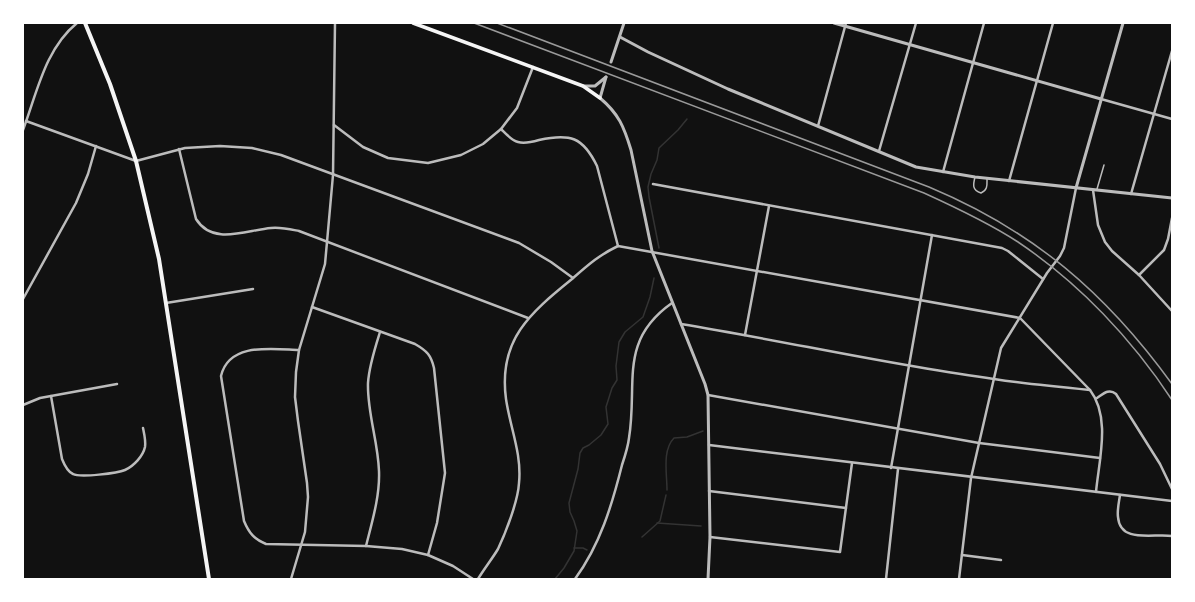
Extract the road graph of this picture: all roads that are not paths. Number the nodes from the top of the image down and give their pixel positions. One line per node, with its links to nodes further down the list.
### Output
1 (77, 23): 24 (street)
2 (85, 23): 32 (highway)
3 (335, 23): 25 (street)
4 (413, 23): 17 (main road)
5 (624, 23): 12 (street)
6 (834, 23): 11 (street)
7 (916, 23): 13 (street)
8 (984, 23): 16 (street)
9 (1053, 23): 18 (street)
10 (1123, 23): 21 (street)
11 (846, 25): 13 (street); 26 (street)
12 (620, 36): 15 (street); 26 (street)
13 (910, 44): 16 (street); 31 (street)
14 (1172, 51): 22 (street)
15 (611, 62)
16 (973, 62): 18 (street); 34 (street)
17 (533, 67): 19 (main road); 27 (street)
18 (1037, 81): 21 (street); 38 (street)
19 (584, 86): 20 (main road); 20 (street)
20 (600, 98): 49 (street)
21 (1101, 99): 22 (street); 40 (street)
22 (1154, 114): 23 (street); 42 (street)
23 (1172, 119)
24 (26, 121): 28 (street); 29 (street)
25 (334, 125): 27 (street); 35 (street)
26 (818, 126): 31 (street)
27 (501, 129): 48 (street)
28 (23, 130)
29 (96, 146): 32 (street); 55 (street)
30 (179, 149): 32 (street); 35 (street); 47 (street)
31 (879, 151): 34 (street)
32 (136, 161): 57 (highway)
33 (1104, 165): 41 (lane)
34 (943, 173): 36 (street)
35 (333, 175): 47 (street); 52 (street)
36 (976, 177): 37 (street); 37 (lane)
37 (987, 178): 38 (street)
38 (1009, 181): 40 (street)
39 (653, 184): 44 (street)
40 (1076, 188): 41 (street); 53 (street)
41 (1095, 190): 42 (street); 51 (street)
42 (1131, 194): 43 (street)
43 (1172, 198)
44 (770, 206): 46 (street); 50 (street)
45 (1172, 218): 51 (street)
46 (932, 235): 53 (street); 56 (street)
47 (328, 242): 59 (street); 61 (street)
48 (618, 246): 49 (street); 52 (street)
49 (652, 251): 50 (street); 58 (street)
50 (757, 271): 56 (street); 65 (street)
51 (1139, 275): 60 (street)
52 (573, 278): 61 (street)
53 (1043, 279): 62 (street)
54 (253, 289): 57 (street)
55 (23, 299)
56 (921, 300): 62 (street); 67 (street)
57 (166, 303): 97 (highway)
58 (672, 303): 63 (street); 101 (street)
59 (312, 307): 64 (street); 66 (street)
60 (1172, 312)
61 (528, 318): 100 (street)
62 (1020, 318): 68 (street); 70 (street)
63 (680, 324): 65 (street); 71 (street)
64 (380, 332): 93 (street); 94 (street)
65 (745, 334): 67 (street)
66 (299, 350): 92 (street); 92 (street)
67 (909, 365): 68 (street); 76 (street)
68 (994, 380): 70 (street); 77 (street)
69 (118, 384): 72 (street)
70 (1090, 390): 73 (street)
71 (708, 395): 76 (street); 78 (street)
72 (51, 396): 74 (street); 75 (street)
73 (1097, 398): 79 (street); 84 (street)
74 (23, 405)
75 (143, 428)
76 (898, 429): 77 (street); 81 (street)
77 (979, 443): 79 (street); 83 (street)
78 (708, 445): 80 (street); 85 (street)
79 (1100, 458): 86 (street)
80 (852, 463): 81 (street); 89 (street)
81 (891, 468): 82 (street)
82 (898, 469): 83 (street); 103 (street)
83 (971, 478): 86 (street); 95 (street)
84 (1172, 489)
85 (709, 491): 89 (street); 91 (street)
86 (1096, 492): 87 (street)
87 (1120, 495): 88 (street); 90 (street)
88 (1172, 501)
89 (846, 508): 91 (street)
90 (1172, 536)
91 (710, 537): 102 (street)
92 (301, 545): 93 (street); 98 (street)
93 (366, 546): 94 (street)
94 (428, 555): 99 (street)
95 (962, 555): 96 (street); 104 (street)
96 (1001, 560)
97 (209, 579)
98 (291, 579)
99 (473, 579)
100 (478, 579)
101 (575, 579)
102 (708, 579)
103 (886, 579)
104 (959, 579)

